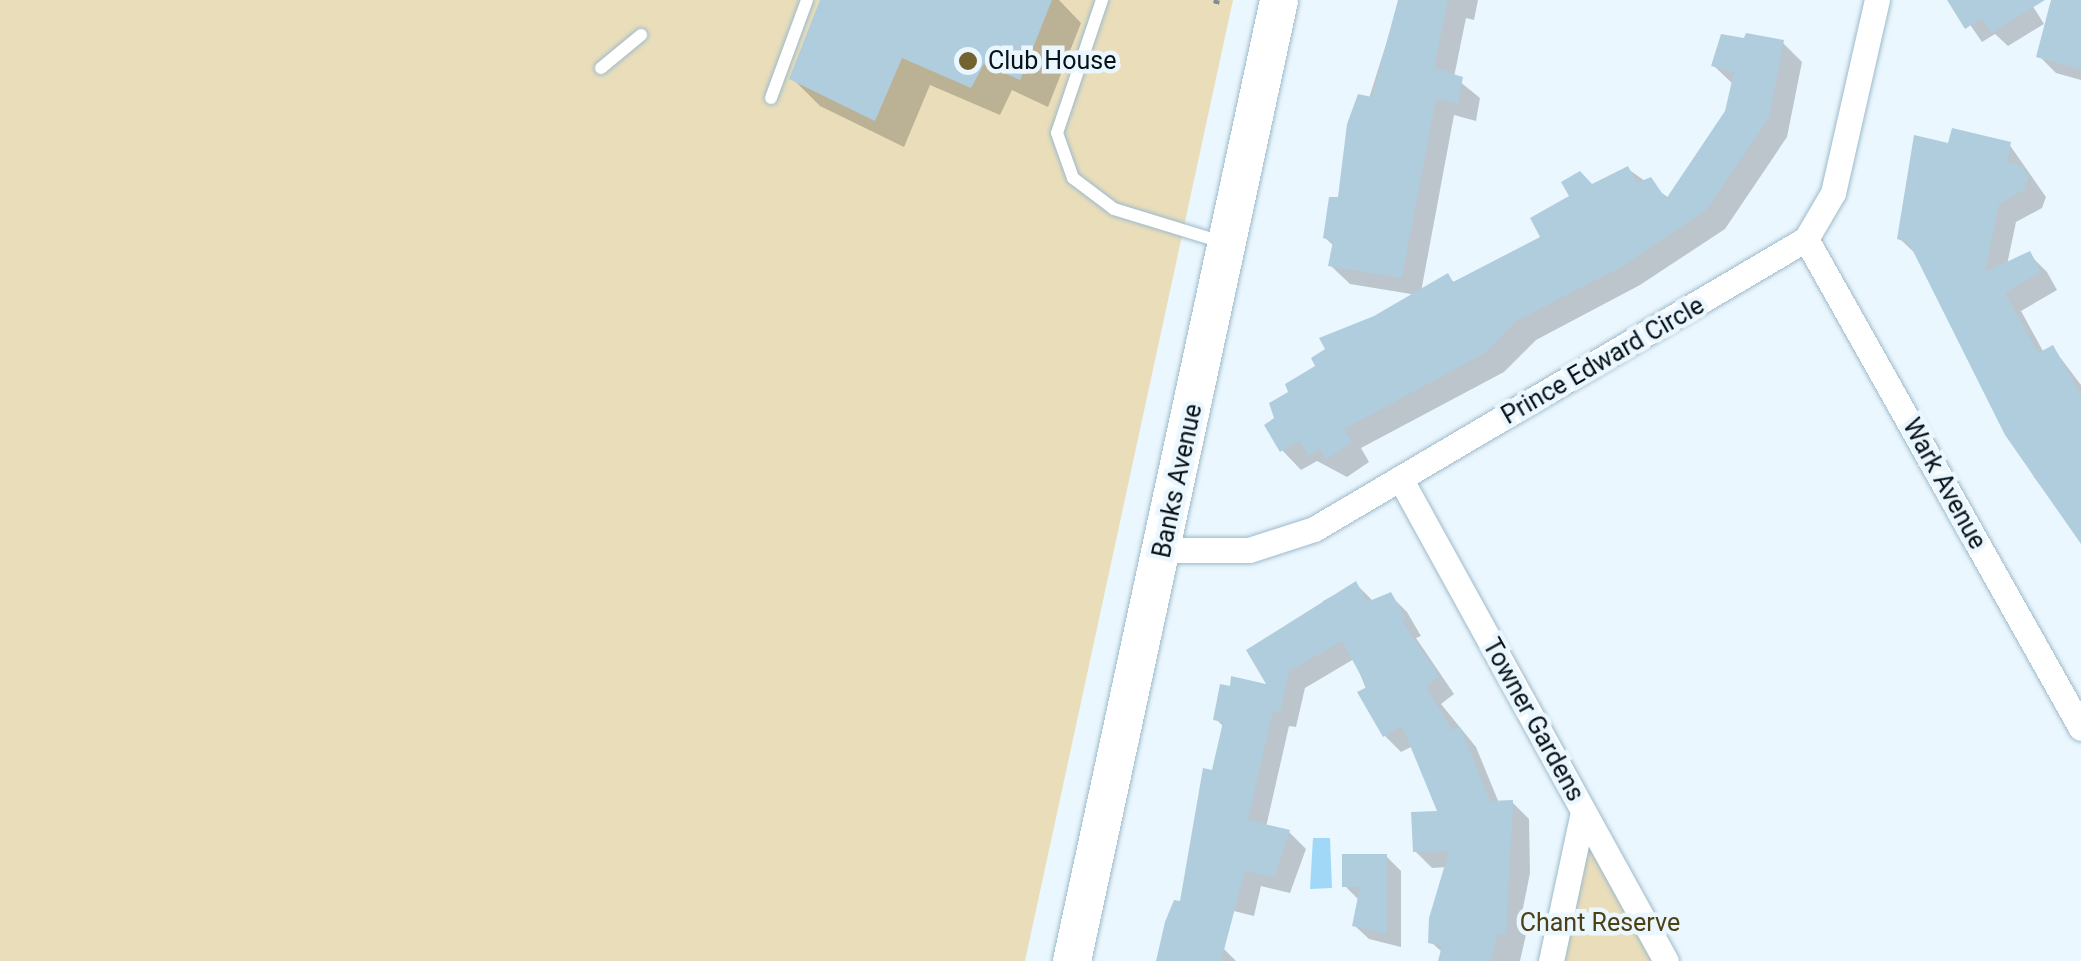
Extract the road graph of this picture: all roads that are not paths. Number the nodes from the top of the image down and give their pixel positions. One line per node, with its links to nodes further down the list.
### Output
1 (808, 0): 7 (lane)
2 (1102, 0): 9 (lane)
3 (1279, 0): 9 (street, Banks Avenue)
4 (1877, 0): 8 (street)
5 (641, 35): 6 (lane)
6 (601, 68)
7 (771, 98)
8 (1806, 240): 10 (street, Prince Edward Circle); 12 (street, Wark Avenue)
9 (1228, 243): 11 (street, Banks Avenue)
10 (1400, 478): 11 (street, Prince Edward Circle); 13 (street, Towner Gardens)
11 (1164, 550): 14 (street, Banks Avenue)
12 (2081, 728)
13 (1584, 812): 15 (street); 16 (street, Towner Gardens)
14 (1072, 961)
15 (1551, 961)
16 (1666, 961)

